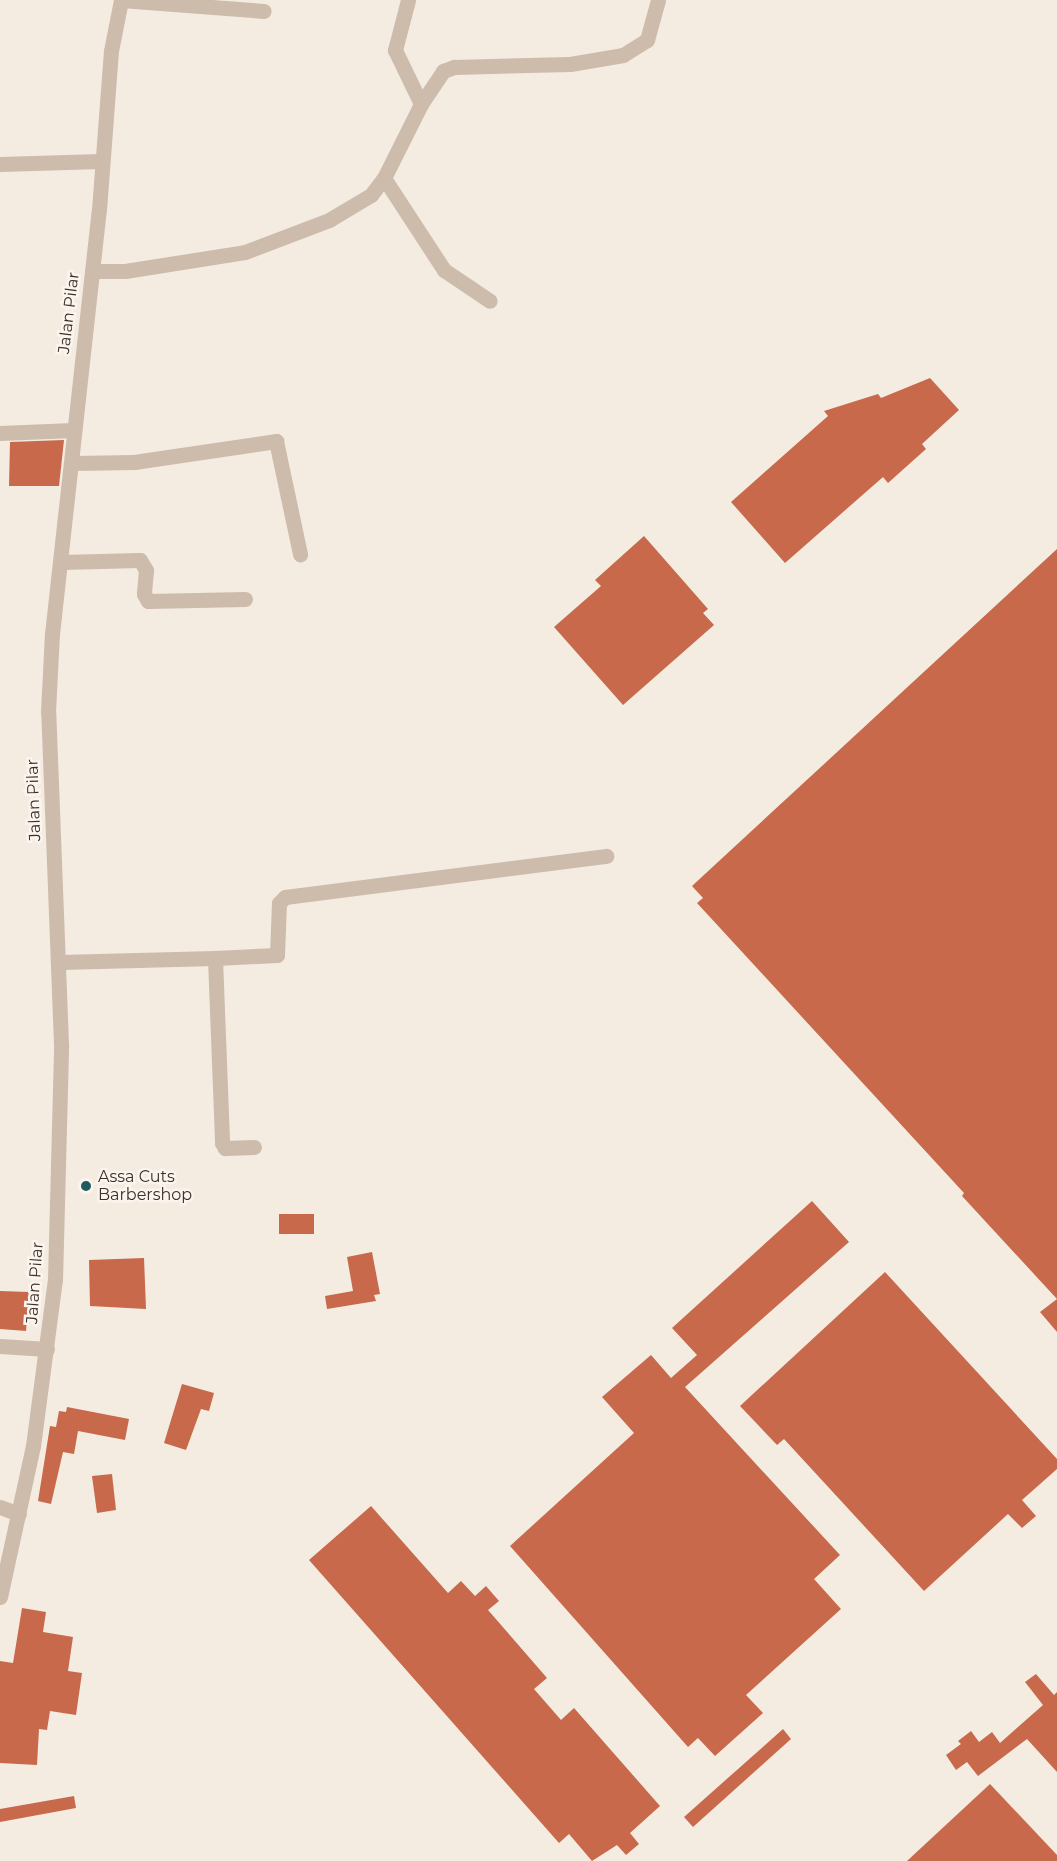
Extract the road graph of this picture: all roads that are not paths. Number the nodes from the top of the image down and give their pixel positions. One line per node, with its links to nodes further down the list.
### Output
1 (121, 0): 4 (street); 6 (street, Jalan Pilar)
2 (408, 0): 5 (street)
3 (658, 0): 5 (street)
4 (264, 11)
5 (421, 104): 8 (street)
6 (101, 161): 7 (street); 9 (street, Jalan Pilar)
7 (0, 164)
8 (384, 178): 9 (street); 10 (street)
9 (93, 271): 11 (street, Jalan Pilar)
10 (490, 301)
11 (73, 430): 12 (street); 13 (street, Jalan Pilar)
12 (0, 433)
13 (73, 463): 14 (street); 15 (street, Jalan Pilar)
14 (300, 554)
15 (61, 562): 16 (street); 19 (street, Jalan Pilar)
16 (245, 599)
17 (606, 855): 18 (street)
18 (215, 958): 19 (street); 20 (street)
19 (60, 962): 22 (street, Jalan Pilar)
20 (254, 1147)
21 (0, 1346): 22 (street)
22 (47, 1350): 24 (street, Jalan Pilar)
23 (0, 1507): 24 (street)
24 (19, 1514): 25 (street, Jalan Pilar)
25 (0, 1597)

